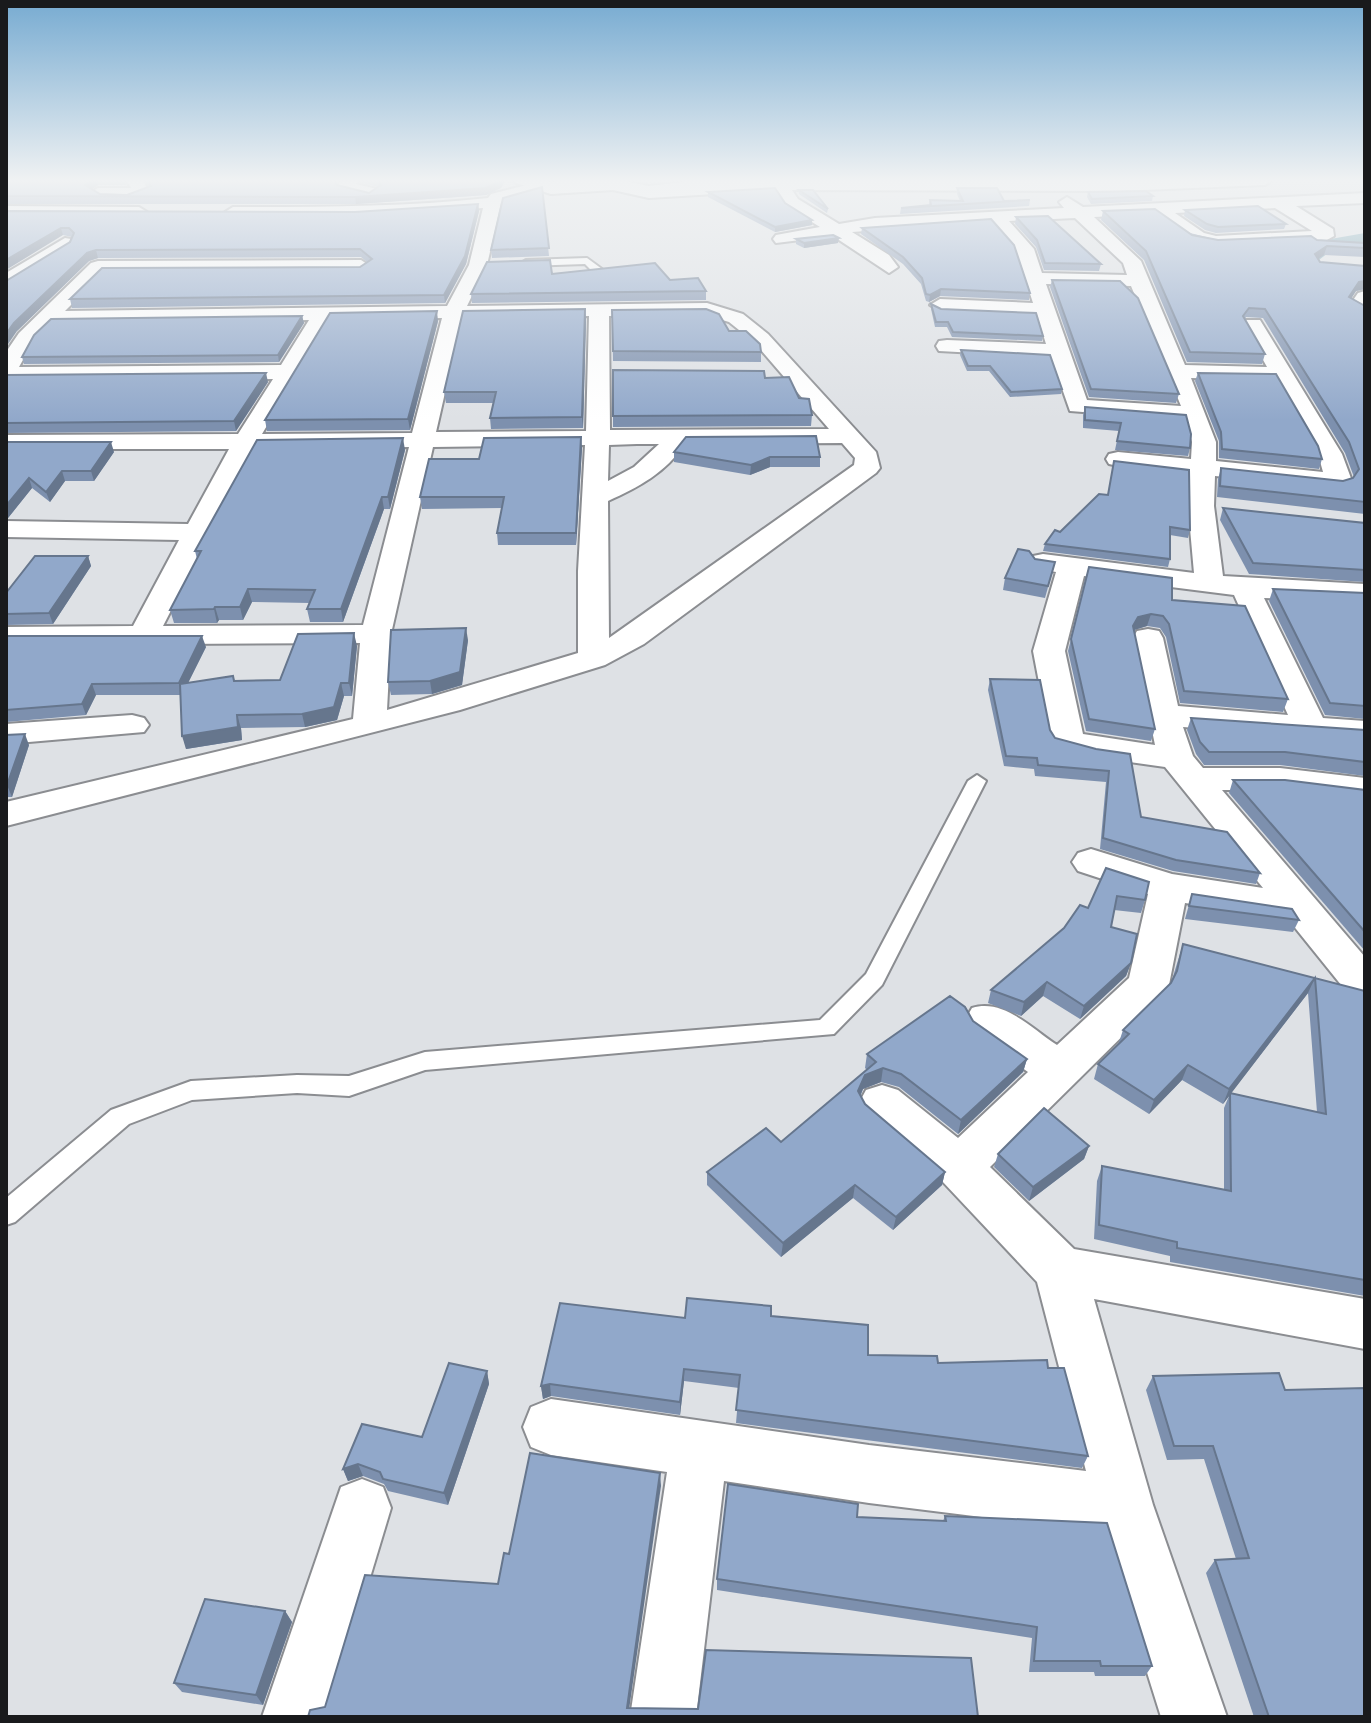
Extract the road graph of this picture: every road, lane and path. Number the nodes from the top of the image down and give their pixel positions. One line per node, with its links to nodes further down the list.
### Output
1 (41, 259): 14 (street)
2 (240, 259): 9 (street)
3 (485, 259): 21 (street)
4 (878, 259): 10 (street)
5 (1028, 259): 12 (street)
6 (1131, 259): 13 (street)
7 (517, 263): 11 (lane)
8 (361, 266): 9 (street)
9 (233, 267): 15 (street)
10 (889, 267)
11 (598, 271)
12 (1034, 278): 13 (street); 18 (street)
13 (1140, 281): 28 (street)
14 (6, 284): 15 (street)
15 (74, 289): 23 (street)
16 (1365, 297): 19 (street)
17 (940, 305): 18 (street)
18 (1043, 309): 27 (street)
19 (1365, 309)
20 (599, 310): 21 (street); 32 (street); 35 (street)
21 (453, 313): 22 (street); 38 (street)
22 (323, 314): 23 (street); 30 (street)
23 (45, 317): 25 (street)
24 (1253, 324): 33 (street)
25 (16, 336): 29 (street)
26 (947, 346): 27 (street)
27 (1057, 351): 34 (street)
28 (1177, 371): 33 (street); 34 (street)
29 (6, 372): 30 (street)
30 (288, 372): 40 (street)
31 (757, 372): 32 (street)
32 (788, 372): 37 (street)
33 (1282, 374): 42 (street)
34 (1196, 414): 42 (street)
35 (600, 436): 36 (street); 38 (street); 43 (street)
36 (678, 436): 37 (street); 43 (street)
37 (848, 436): 55 (street)
38 (422, 438): 40 (street); 51 (street)
39 (6, 442): 40 (street)
40 (244, 444): 47 (street)
41 (1118, 459): 42 (street)
42 (1201, 466): 44 (street)
43 (597, 496): 55 (street)
44 (1201, 506): 45 (street); 48 (street)
45 (1231, 510)
46 (6, 529): 47 (street)
47 (197, 532): 53 (street)
48 (1209, 583): 49 (street); 62 (street)
49 (1245, 588): 50 (street); 59 (street)
50 (1365, 593)
51 (376, 634): 53 (street); 57 (street)
52 (6, 636): 53 (street)
53 (143, 636)
54 (1148, 638): 56 (street)
55 (594, 658): 57 (street)
56 (1163, 715): 59 (street); 62 (street)
57 (369, 723): 65 (street)
58 (132, 725): 61 (street)
59 (1311, 728): 60 (street)
60 (1365, 731)
61 (6, 734)
62 (1186, 768): 64 (street); 68 (street)
63 (977, 781): 74 (lane)
64 (1365, 789)
65 (6, 814)
66 (1091, 862): 67 (street)
67 (1169, 887): 68 (street); 71 (street)
68 (1303, 908): 69 (street)
69 (1365, 985)
70 (987, 1020): 71 (street)
71 (1059, 1070): 73 (street)
72 (882, 1103): 73 (street)
73 (959, 1167): 75 (street)
74 (6, 1214)
75 (1060, 1270): 76 (street); 79 (street)
76 (1365, 1324)
77 (551, 1427): 78 (street)
78 (699, 1449): 79 (street); 82 (street)
79 (1124, 1505): 83 (street)
80 (362, 1508): 81 (street)
81 (295, 1717)
82 (663, 1717)
83 (1194, 1717)

